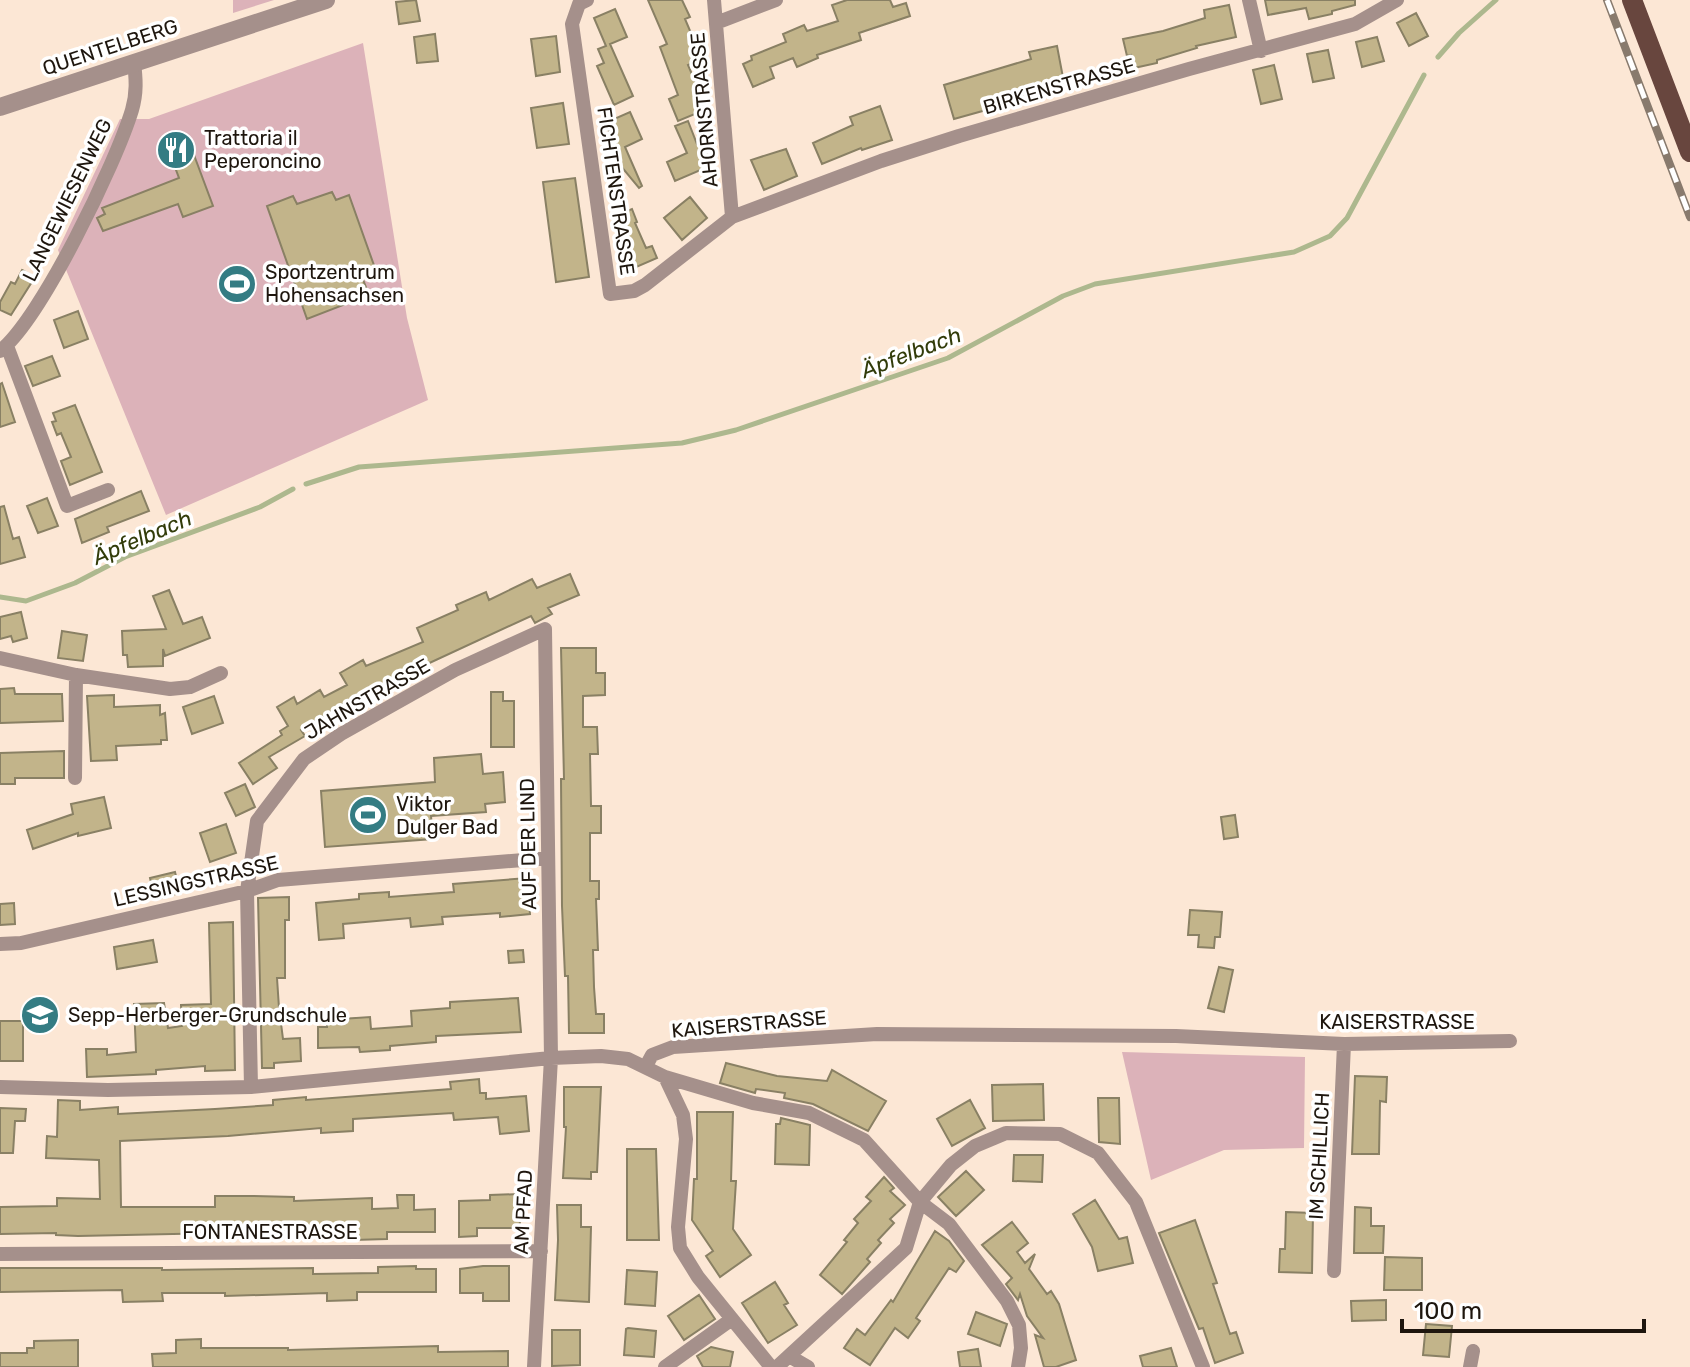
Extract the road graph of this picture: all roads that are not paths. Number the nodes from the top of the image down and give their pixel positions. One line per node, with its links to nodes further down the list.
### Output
1 (326, 0): 10 (street, QUENTELBERG)
2 (587, 0): 13 (street, FICHTENSTRASSE)
3 (714, 0): 8 (street, AHORNSTRASSE)
4 (776, 0): 8 (street)
5 (1249, 0): 9 (street)
6 (1397, 0): 9 (street, BIRKENSTRASSE)
7 (1632, 0): 12 (main road)
8 (716, 23): 13 (street, AHORNSTRASSE)
9 (1261, 51): 13 (street, BIRKENSTRASSE)
10 (134, 62): 11 (street, QUENTELBERG); 14 (street, LANGEWIESENWEG)
11 (0, 107)
12 (1690, 152)
13 (732, 217)
14 (3, 349): 15 (street, LANGEWIESENWEG)
15 (108, 490)
16 (545, 629): 21 (street, AUF DER LIND); 22 (street, JAHNSTRASSE)
17 (0, 658): 19 (street)
18 (221, 673): 19 (street)
19 (76, 675): 20 (street)
20 (75, 778)
21 (548, 858): 22 (street, LESSINGSTRASSE); 26 (street, AUF DER LIND)
22 (247, 891): 23 (street, LESSINGSTRASSE); 30 (street, JAHNSTRASSE)
23 (0, 944)
24 (1510, 1041): 25 (street, KAISERSTRASSE)
25 (1344, 1044): 27 (street, KAISERSTRASSE); 34 (street, IM SCHILLICH)
26 (551, 1058): 27 (street); 30 (street); 32 (street, AM PFAD)
27 (646, 1066): 28 (street)
28 (665, 1077): 31 (street); 35 (street)
29 (0, 1087): 30 (street)
30 (251, 1087)
31 (920, 1202): 37 (street); 43 (street); 44 (street)
32 (541, 1251): 33 (street, FONTANESTRASSE); 38 (street, AM PFAD)
33 (0, 1254)
34 (1334, 1271)
35 (732, 1319): 39 (street); 40 (street)
36 (1473, 1351): 45 (street)
37 (789, 1356): 41 (street); 42 (street)
38 (534, 1367)
39 (665, 1367)
40 (771, 1367)
41 (777, 1367)
42 (808, 1367)
43 (1018, 1367)
44 (1203, 1367)
45 (1470, 1367)

